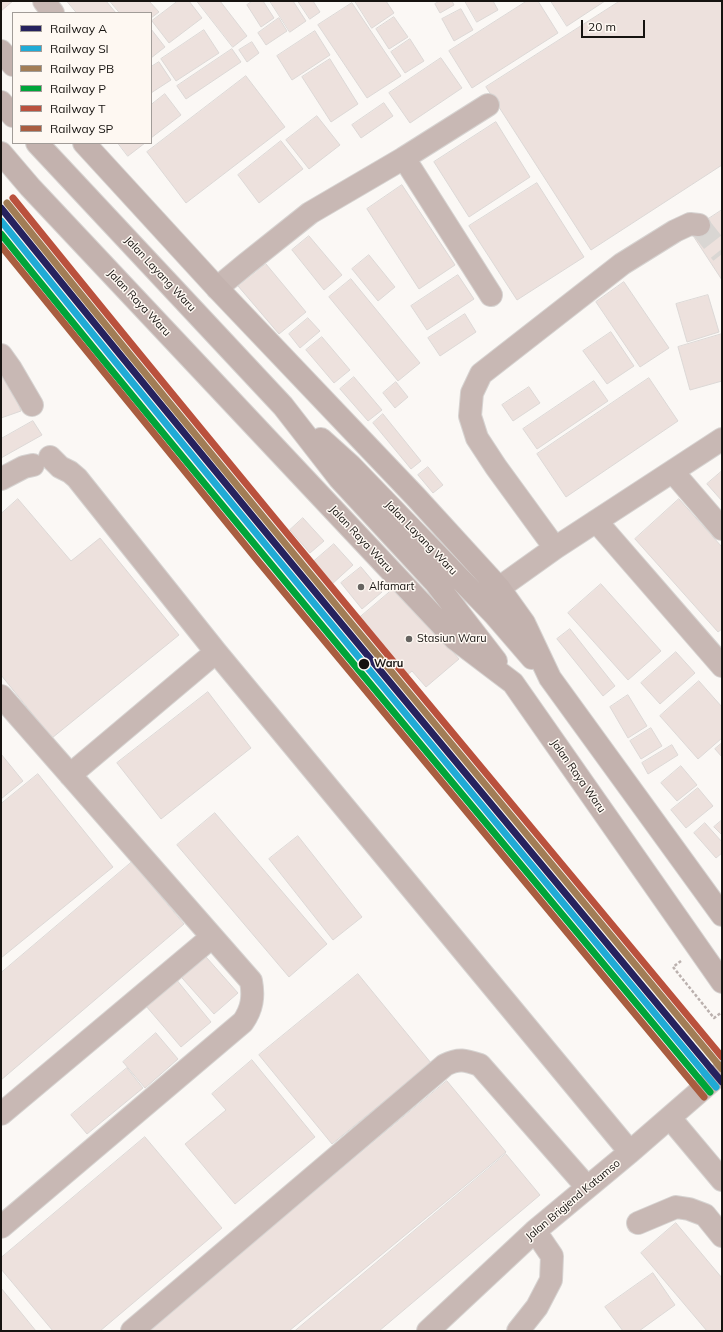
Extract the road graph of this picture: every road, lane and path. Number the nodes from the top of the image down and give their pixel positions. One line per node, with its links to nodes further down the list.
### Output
1 (44, 1): 2 (street)
2 (52, 12)
3 (1, 51): 4 (highway)
4 (12, 64)
5 (1, 102): 7 (highway)
6 (488, 105): 11 (street)
7 (12, 115)
8 (38, 144): 17 (highway, Jalan Layang Waru)
9 (85, 144): 13 (highway)
10 (1, 153): 28 (highway, Jalan Raya Waru)
11 (404, 158): 13 (street); 14 (street)
12 (699, 225): 23 (street)
13 (217, 288): 24 (highway)
14 (491, 295)
15 (1, 356): 16 (street)
16 (32, 405)
17 (283, 406): 27 (highway, Jalan Layang Waru); 28 (highway, Jalan Layang Waru)
18 (722, 439): 19 (street)
19 (672, 472): 21 (street); 22 (street)
20 (1, 479): 25 (street)
21 (596, 521): 23 (street); 26 (street)
22 (722, 529)
23 (555, 548): 24 (street)
24 (499, 588): 27 (highway)
25 (216, 652): 30 (street); 39 (street)
26 (722, 666)
27 (550, 678): 31 (highway)
28 (514, 684): 34 (highway, Jalan Raya Waru)
29 (1, 696): 30 (street)
30 (70, 775): 32 (street)
31 (722, 915)
32 (212, 937): 37 (street); 43 (street)
33 (673, 967): 35 (path)
34 (722, 982)
35 (722, 1012)
36 (722, 1072): 38 (street, Jalan Brigjend Katamso)
37 (1, 1114)
38 (670, 1118): 39 (street, Jalan Brigjend Katamso); 40 (street)
39 (630, 1152): 41 (street, Jalan Brigjend Katamso)
40 (722, 1180)
41 (588, 1187): 44 (street, Jalan Brigjend Katamso); 46 (street)
42 (638, 1223): 45 (street)
43 (1, 1227)
44 (535, 1231): 47 (street, Jalan Brigjend Katamso); 48 (street)
45 (722, 1236)
46 (132, 1331)
47 (428, 1331)
48 (518, 1331)

